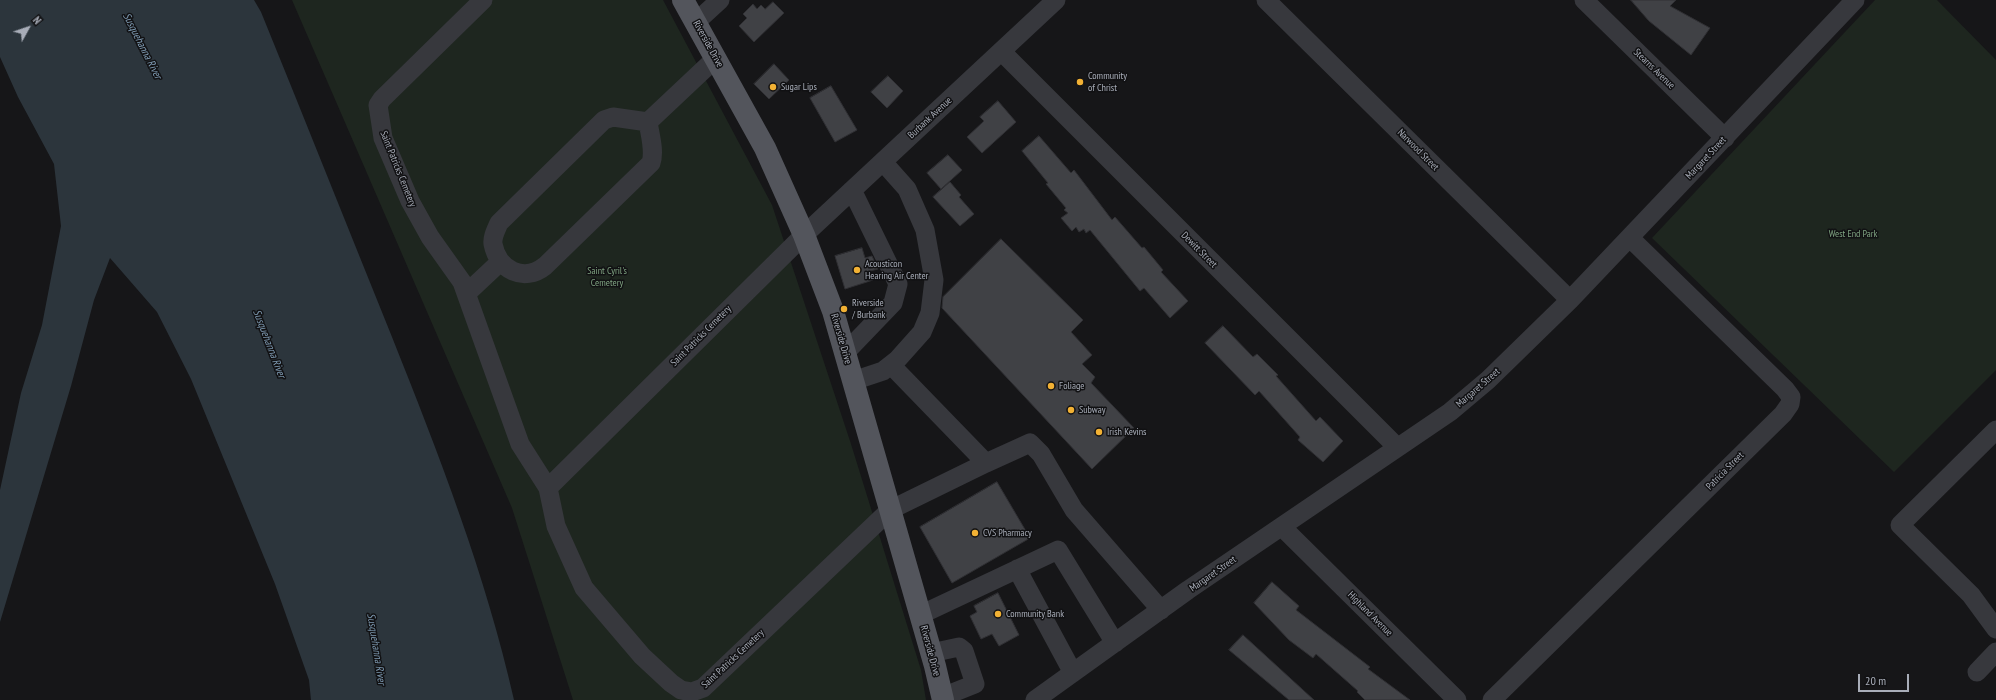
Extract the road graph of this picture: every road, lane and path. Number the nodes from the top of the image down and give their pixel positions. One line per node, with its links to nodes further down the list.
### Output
1 (483, 0): 18 (street, Saint Patricks Cemetery)
2 (684, 0): 8 (main road, Riverside Drive)
3 (720, 0): 8 (street)
4 (1056, 0): 9 (street, Burbank Avenue)
5 (1266, 0): 19 (street, Narwood Street)
6 (1584, 0): 12 (street, Stearns Avenue)
7 (1855, 0): 12 (street, Margaret Street)
8 (696, 22): 10 (main road, Riverside Drive)
9 (1002, 52): 13 (street, Burbank Avenue); 24 (street, Dewitt Street)
10 (716, 58): 11 (street); 15 (main road, Riverside Drive)
11 (648, 122): 17 (street); 17 (street)
12 (1725, 138): 16 (street, Margaret Street)
13 (883, 162): 14 (street, Burbank Avenue); 21 (street)
14 (852, 190): 15 (street, Burbank Avenue); 20 (street)
15 (804, 235): 20 (main road, Riverside Drive); 26 (street, Saint Patricks Cemetery)
16 (1630, 238): 19 (street, Margaret Street); 41 (street, Patricia Street)
17 (500, 262): 18 (street)
18 (467, 293): 26 (street, Saint Patricks Cemetery)
19 (1570, 300): 24 (street, Margaret Street)
20 (845, 353): 22 (main road, Riverside Drive)
21 (891, 365): 22 (street); 25 (street)
22 (853, 382): 27 (main road, Riverside Drive)
23 (1996, 430): 32 (street)
24 (1397, 447): 28 (street, Margaret Street)
25 (986, 463): 27 (street, Saint Patricks Cemetery); 30 (street, Saint Patricks Cemetery)
26 (548, 488): 27 (street, Saint Patricks Cemetery)
27 (890, 510): 31 (main road, Riverside Drive)
28 (1282, 528): 30 (street, Margaret Street); 40 (street, Highland Avenue)
29 (1017, 569): 31 (street); 33 (street); 37 (street)
30 (1161, 610): 33 (street, Margaret Street)
31 (920, 615): 35 (main road, Riverside Drive)
32 (1996, 629)
33 (1114, 643): 37 (street, Margaret Street)
34 (1996, 652): 36 (street)
35 (932, 653): 38 (main road, Riverside Drive); 38 (street)
36 (1976, 672)
37 (1073, 673): 39 (street, Margaret Street)
38 (943, 699)
39 (1035, 700)
40 (1457, 700)
41 (1492, 700)

